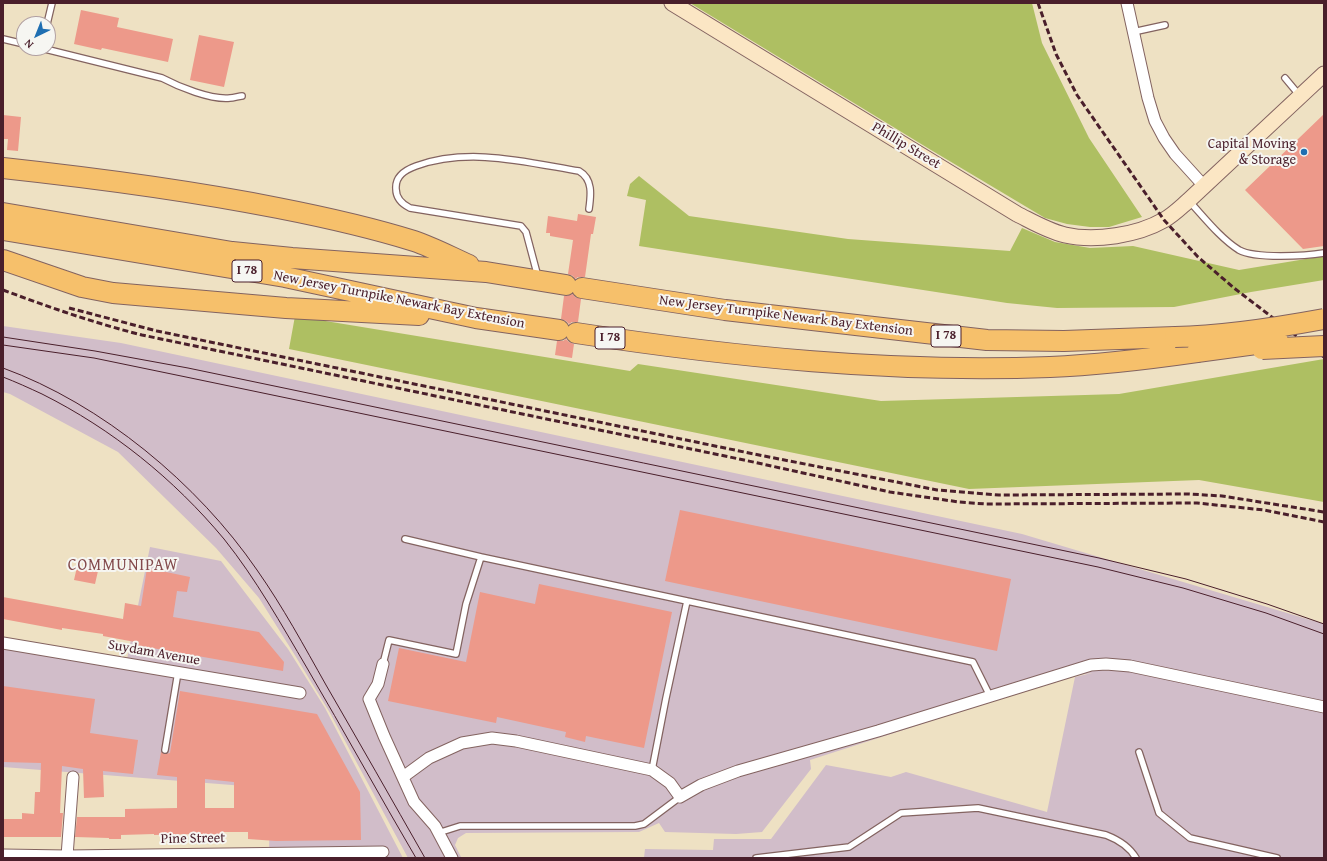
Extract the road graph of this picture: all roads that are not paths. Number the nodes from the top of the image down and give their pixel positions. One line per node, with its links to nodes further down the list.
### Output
1 (52, 3): 4 (lane)
2 (672, 3): 16 (street, Phillip Street)
3 (1126, 3): 6 (street)
4 (49, 16)
5 (1165, 26): 6 (lane)
6 (1133, 32): 15 (street)
7 (3, 39): 8 (lane)
8 (16, 42)
9 (56, 52): 12 (lane)
10 (1324, 74): 13 (street, Phillip Street)
11 (1285, 78): 13 (lane)
12 (242, 96)
13 (1300, 96): 15 (street, Phillip Street)
14 (3, 168): 21 (highway)
15 (1204, 186): 16 (street, Phillip Street)
16 (1188, 201): 19 (lane)
17 (588, 209): 22 (lane)
18 (10, 223): 21 (highway, New Jersey Turnpike Newark Bay Extension / I 78); 24 (highway, New Jersey Turnpike Newark Bay Extension / I 78)
19 (1324, 253)
20 (3, 260): 24 (highway)
21 (486, 272): 22 (highway, New Jersey Turnpike Newark Bay Extension / I 78)
22 (539, 281): 26 (highway, New Jersey Turnpike Newark Bay Extension / I 78)
23 (1324, 305): 26 (highway)
24 (476, 318): 29 (highway, New Jersey Turnpike Newark Bay Extension / I 78)
25 (1324, 319): 26 (highway, New Jersey Turnpike Newark Bay Extension / I 78, bridge)
26 (1181, 332)
27 (1324, 333): 29 (highway, New Jersey Turnpike Newark Bay Extension / I 78, bridge)
28 (1324, 346): 29 (highway, bridge)
29 (1196, 352)
30 (405, 539): 31 (lane)
31 (481, 557): 32 (lane); 34 (lane)
32 (687, 601): 37 (lane); 41 (lane)
33 (3, 643): 35 (street, Suydam Avenue)
34 (382, 664): 43 (street)
35 (178, 672): 36 (street, Suydam Avenue); 39 (lane)
36 (300, 693)
37 (990, 696): 38 (street); 44 (street)
38 (1324, 707)
39 (165, 750)
40 (1139, 752): 53 (lane)
41 (652, 770): 43 (street); 44 (street)
42 (73, 777): 49 (street)
43 (403, 777): 45 (street)
44 (680, 797): 45 (lane)
45 (438, 833): 50 (street)
46 (383, 852): 48 (street, Pine Street)
47 (3, 855): 49 (street, Pine Street)
48 (346, 855): 49 (street, Pine Street)
49 (67, 856)
50 (452, 858)
51 (756, 858): 52 (lane)
52 (1136, 858)
53 (1277, 858)

